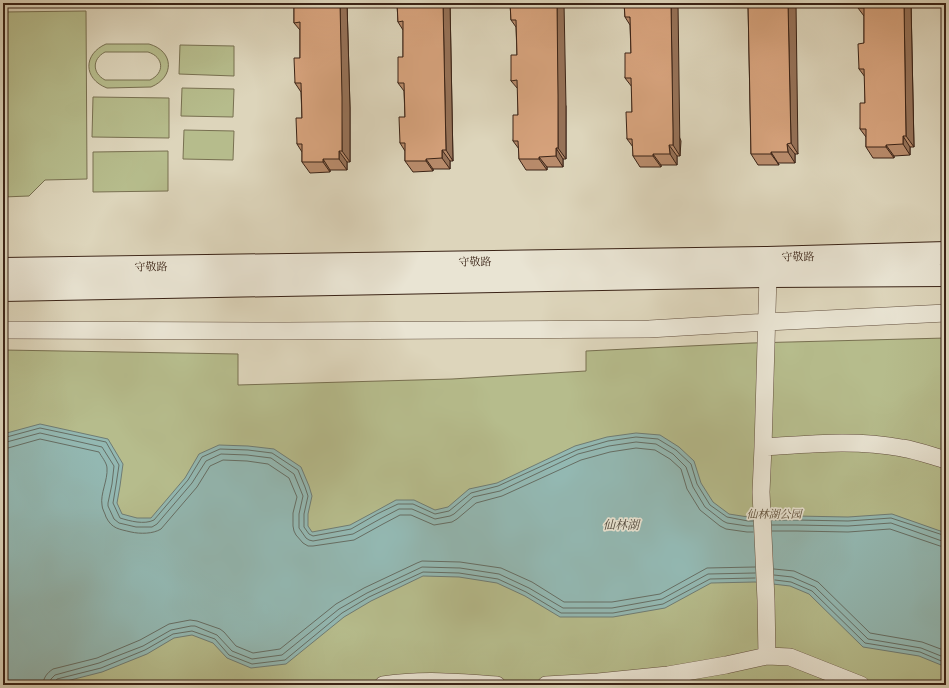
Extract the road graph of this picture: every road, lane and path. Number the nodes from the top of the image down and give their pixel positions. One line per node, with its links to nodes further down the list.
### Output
1 (946, 253): 2 (main road, 守敬路)
2 (3, 269)
3 (946, 274): 4 (main road, 守敬路)
4 (768, 276): 5 (main road, 守敬路); 7 (street)
5 (3, 290)
6 (946, 313): 7 (street)
7 (767, 322): 8 (street); 9 (street)
8 (3, 330)
9 (763, 447): 10 (street); 11 (street)
10 (946, 460)
11 (767, 656): 14 (street); 15 (street)
12 (383, 685): 13 (street)
13 (497, 685)
14 (546, 685)
15 (861, 685)

